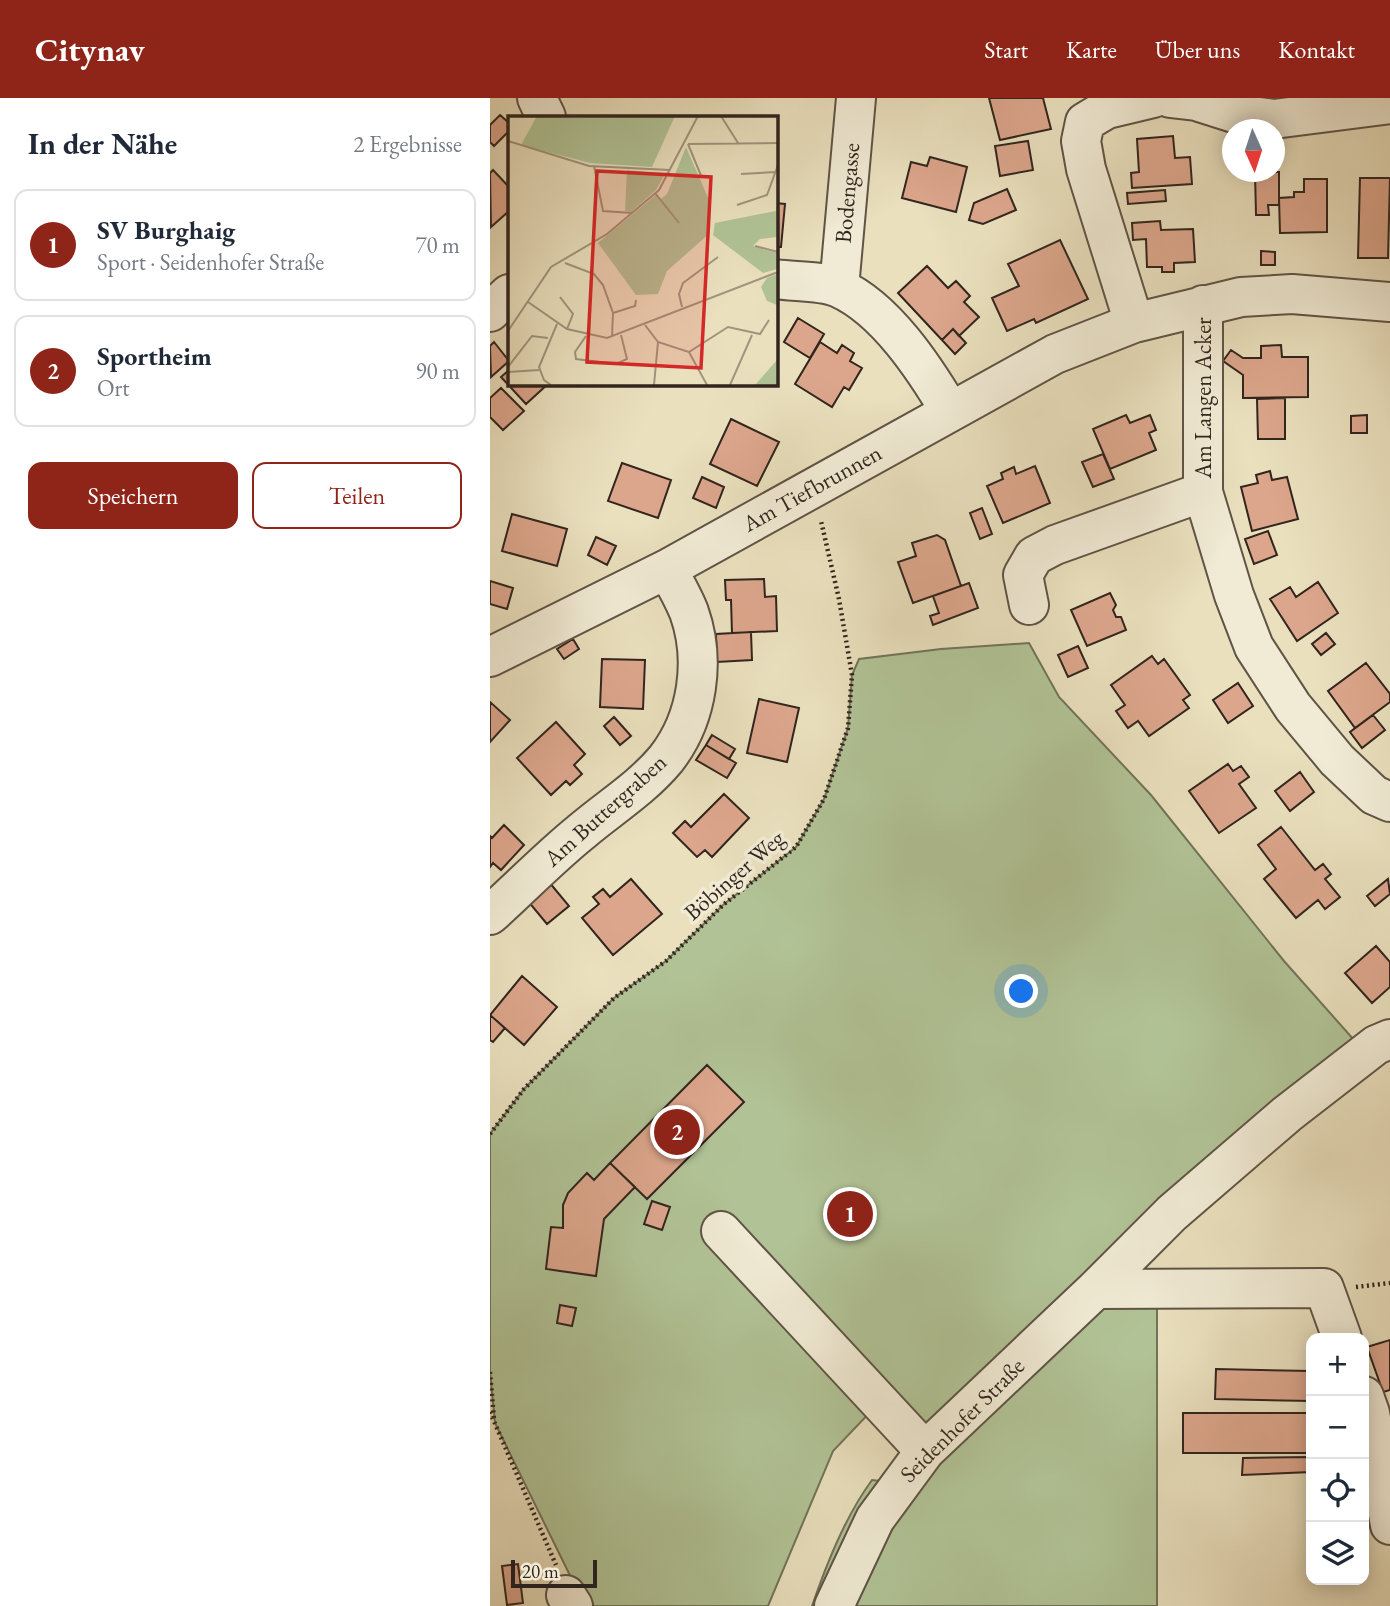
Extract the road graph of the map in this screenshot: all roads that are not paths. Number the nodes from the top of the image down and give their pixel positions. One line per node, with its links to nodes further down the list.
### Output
1 (537, 98): 6 (street)
2 (856, 98): 8 (street, Bodengasse)
3 (1153, 98): 13 (street)
4 (1170, 98): 5 (street)
5 (1390, 104)
6 (546, 116)
7 (777, 279): 8 (street)
8 (839, 288): 14 (street)
9 (508, 295): 12 (street)
10 (1390, 302): 11 (street, Am Tiefbrunnen)
11 (1203, 305): 13 (street, Am Tiefbrunnen); 15 (street, Am Langen Acker)
12 (490, 312)
13 (1134, 323): 14 (street, Am Tiefbrunnen)
14 (950, 411): 16 (street, Am Tiefbrunnen)
15 (1203, 492): 17 (street, Am Langen Acker); 19 (street, Am Langen Acker)
16 (667, 569): 18 (street, Am Tiefbrunnen); 20 (street, Am Buttergraben)
17 (1029, 606)
18 (490, 657)
19 (1390, 802)
20 (490, 915)
21 (1390, 1039): 23 (street, Seidenhofer Straße)
22 (721, 1231): 26 (street)
23 (1096, 1289): 24 (street); 26 (street, Seidenhofer Straße)
24 (1340, 1333)
25 (1369, 1410): 27 (street)
26 (925, 1451): 28 (street, Seidenhofer Straße)
27 (1390, 1525)
28 (834, 1606)

